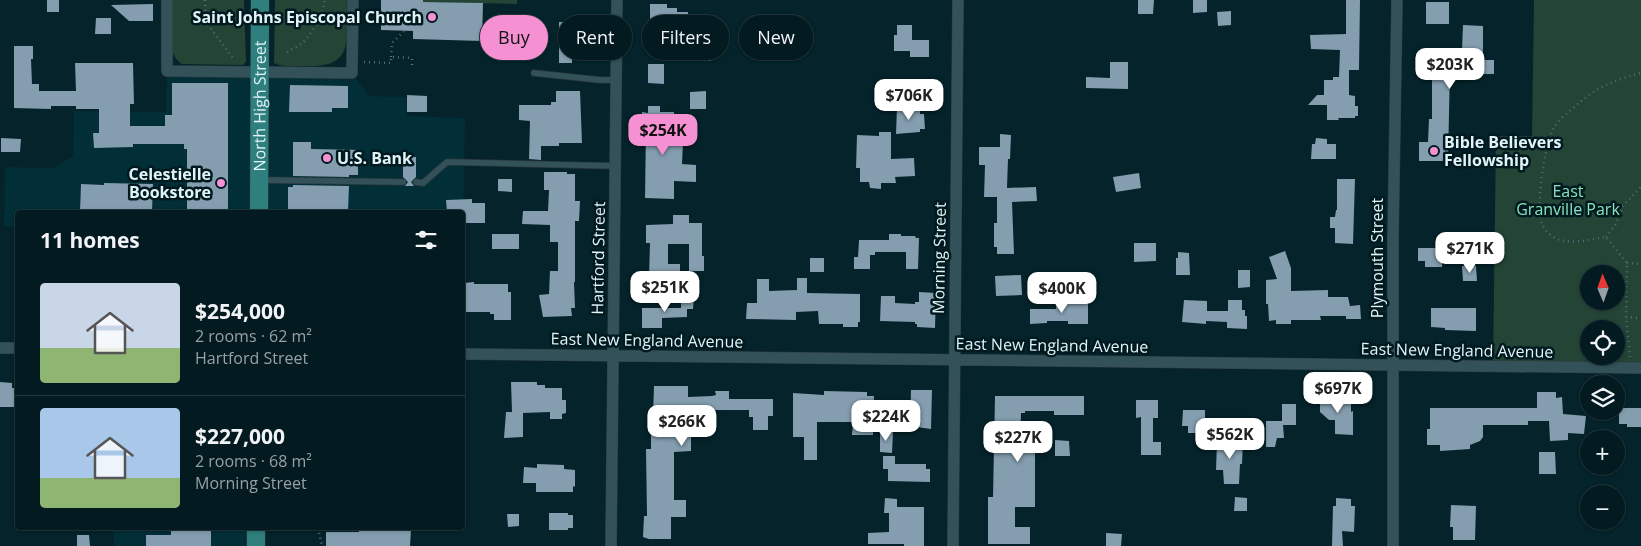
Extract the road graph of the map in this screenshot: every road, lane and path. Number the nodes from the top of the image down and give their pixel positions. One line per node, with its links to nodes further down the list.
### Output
1 (167, 0): 15 (street)
2 (205, 0): 12 (path)
3 (260, 0): 15 (main road, North High Street)
4 (325, 0): 10 (path)
5 (353, 0): 15 (street)
6 (617, 0): 18 (street, Hartford Street)
7 (958, 0): 34 (street, Morning Street)
8 (1397, 0): 35 (street, Plymouth Street)
9 (404, 30): 11 (path)
10 (286, 52)
11 (391, 57): 13 (path); 14 (path)
12 (233, 58)
13 (357, 62)
14 (412, 69)
15 (261, 72): 20 (main road, North High Street)
16 (1641, 73): 25 (path)
17 (534, 74): 18 (lane)
18 (616, 80): 19 (street, Hartford Street)
19 (615, 166): 22 (lane); 33 (street, Hartford Street)
20 (260, 180): 21 (lane); 24 (main road, North High Street)
21 (403, 182)
22 (416, 182)
23 (1641, 187): 25 (path)
24 (259, 210)
25 (1606, 237): 26 (path)
26 (1627, 263): 27 (path); 28 (path)
27 (1641, 264)
28 (1626, 317): 29 (path); 36 (path)
29 (1641, 318)
30 (0, 348): 31 (street)
31 (15, 348)
32 (465, 354): 33 (street, East New England Avenue)
33 (613, 356): 34 (street, East New England Avenue); 41 (street, Hartford Street)
34 (954, 360): 35 (street, East New England Avenue); 42 (street, Morning Street)
35 (1393, 366): 36 (street, East New England Avenue); 43 (street, Plymouth Street)
36 (1636, 368)
37 (256, 530): 39 (main road)
38 (318, 530): 40 (path)
39 (256, 546)
40 (322, 546)
41 (611, 546)
42 (953, 546)
43 (1393, 546)

